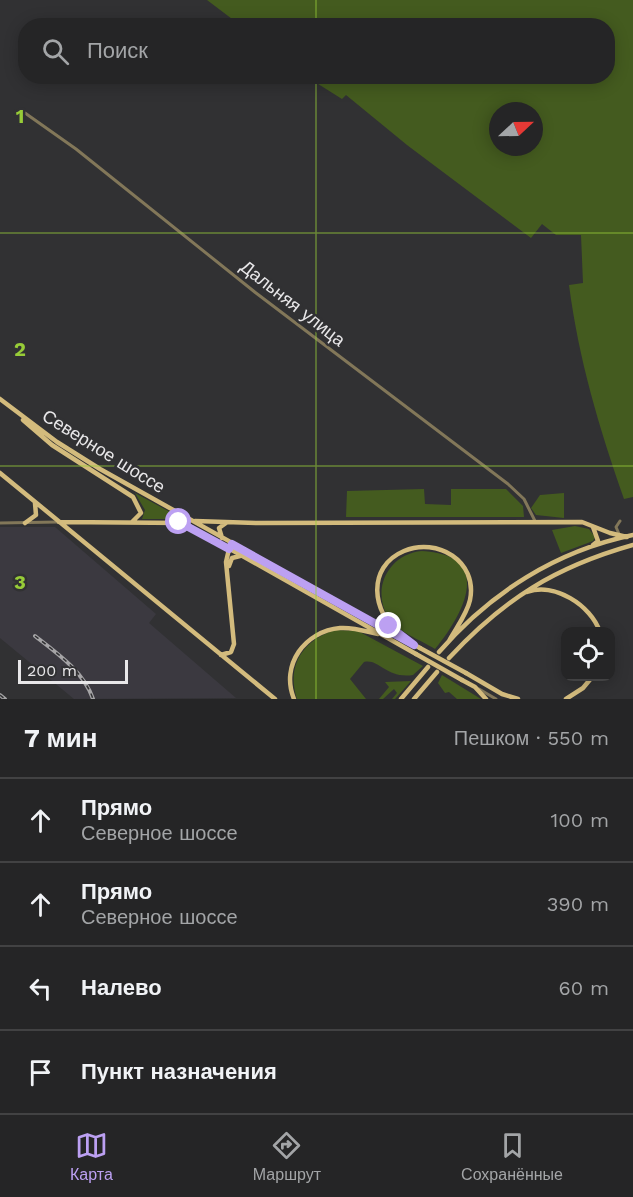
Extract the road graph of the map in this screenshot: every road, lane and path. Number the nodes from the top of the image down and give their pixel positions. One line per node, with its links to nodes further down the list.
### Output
1 (26, 112): 7 (street, Дальняя улица)
2 (0, 399): 3 (main road, Северное шоссе)
3 (15, 411): 6 (main road, Северное шоссе); 10 (main road)
4 (0, 473): 5 (main road)
5 (34, 500): 9 (main road); 14 (main road)
6 (192, 520): 11 (main road); 18 (main road, Северное шоссе)
7 (535, 521): 11 (main road); 12 (main road)
8 (620, 521): 16 (street)
9 (59, 522): 10 (main road, Северное шоссе); 14 (street); 31 (main road)
10 (130, 522): 22 (main road, Северное шоссе)
11 (226, 522): 18 (main road)
12 (582, 522): 16 (main road); 21 (main road)
13 (0, 523): 14 (street)
14 (25, 523)
15 (633, 535): 17 (main road)
16 (620, 536): 17 (main road)
17 (627, 537): 21 (main road)
18 (222, 538): 19 (main road, Северное шоссе)
19 (232, 544): 22 (main road); 29 (main road, Северное шоссе)
20 (633, 545): 25 (main road)
21 (592, 546): 28 (main road)
22 (229, 549): 23 (main road, Северное шоссе); 24 (main road)
23 (240, 556): 24 (main road); 27 (main road, Северное шоссе)
24 (228, 574): 31 (main road)
25 (516, 597): 26 (main road); 32 (main road)
26 (597, 627)
27 (383, 636): 36 (main road, Северное шоссе, bridge); 40 (main road)
28 (449, 641): 29 (main road); 30 (main road)
29 (414, 645): 37 (main road, Северное шоссе, bridge)
30 (439, 652)
31 (221, 655): 39 (main road)
32 (449, 658)
33 (428, 667): 41 (main road)
34 (437, 672): 38 (main road)
35 (588, 681): 46 (main road)
36 (475, 687): 42 (main road); 43 (street, Северное шоссе)
37 (502, 694): 44 (street, Северное шоссе); 45 (main road)
38 (415, 698)
39 (275, 699)
40 (294, 699)
41 (401, 699)
42 (486, 699)
43 (496, 699)
44 (510, 699)
45 (518, 699)
46 (566, 699)

